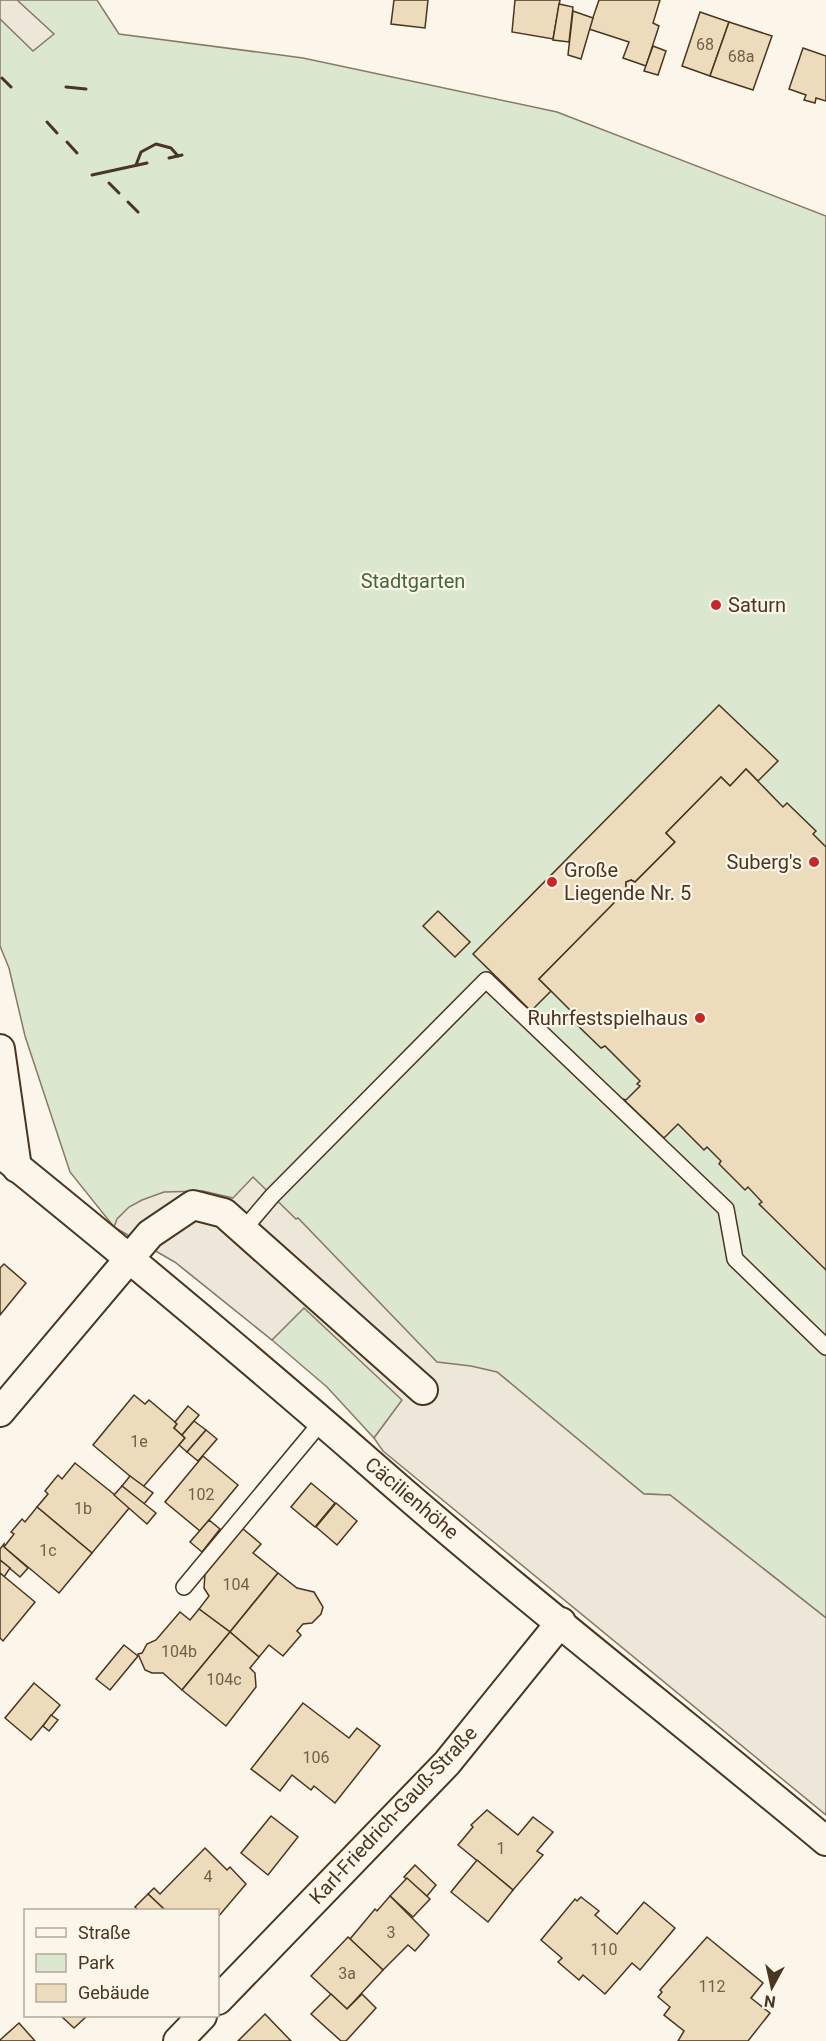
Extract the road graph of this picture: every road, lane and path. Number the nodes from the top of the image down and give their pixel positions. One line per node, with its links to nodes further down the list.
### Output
1 (0, 1049): 2 (street)
2 (9, 1161): 4 (street, Cäcilienhöhe)
3 (244, 1229): 4 (street); 5 (lane); 6 (street)
4 (128, 1260): 7 (street); 8 (street, Cäcilienhöhe)
5 (826, 1347)
6 (423, 1390)
7 (0, 1412)
8 (323, 1420): 9 (lane); 10 (street, Cäcilienhöhe)
9 (184, 1587)
10 (561, 1623): 11 (street, Cäcilienhöhe); 12 (street, Karl-Friedrich-Gauß-Straße)
11 (826, 1841)
12 (219, 1999)
13 (201, 2017): 14 (street)
14 (178, 2041)

